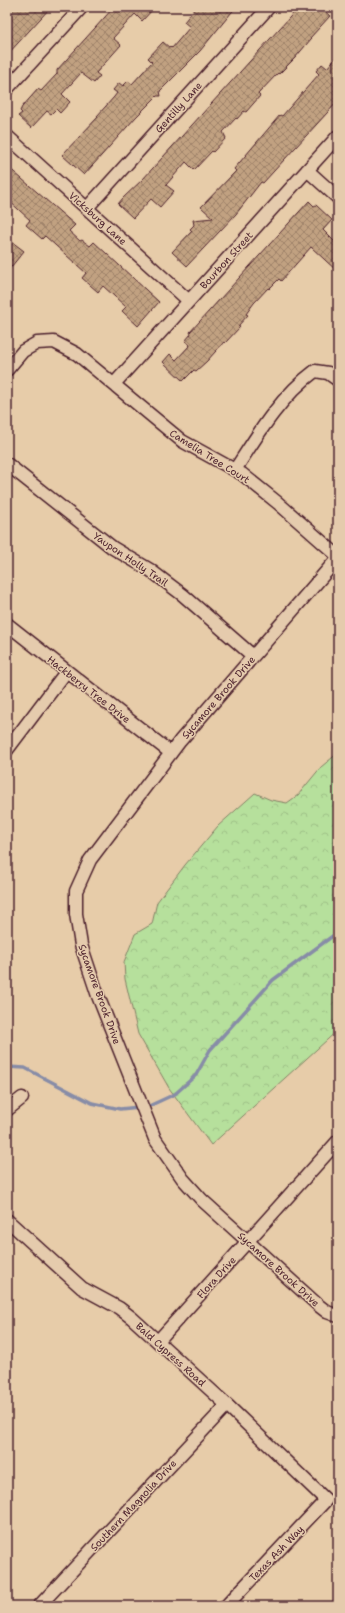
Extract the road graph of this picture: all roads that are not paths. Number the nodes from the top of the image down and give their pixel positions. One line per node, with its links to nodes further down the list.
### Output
1 (82, 7): 3 (street)
2 (269, 7): 8 (street, Gentilly Lane)
3 (7, 89)
4 (7, 136): 8 (street, Vicksburg Lane)
5 (338, 136): 6 (street, Bourbon Street)
6 (307, 170): 7 (street); 9 (street, Bourbon Street)
7 (338, 198)
8 (87, 208): 9 (street, Vicksburg Lane)
9 (189, 301): 12 (street, Bourbon Street)
10 (7, 370): 12 (street, Camelia Tree Court)
11 (338, 380): 14 (street)
12 (114, 384): 14 (street, Camelia Tree Court)
13 (7, 464): 17 (street, Yaupon Holly Trail)
14 (235, 470): 15 (street, Camelia Tree Court)
15 (338, 557): 17 (street, Sycamore Brook Drive)
16 (7, 624): 18 (street, Hackberry Tree Drive)
17 (253, 656): 20 (street, Sycamore Brook Drive)
18 (66, 672): 19 (street); 20 (street, Hackberry Tree Drive)
19 (7, 750)
20 (171, 753): 25 (street, Sycamore Brook Drive)
21 (22, 1098): 22 (street)
22 (7, 1110)
23 (338, 1141): 25 (street, Flora Drive)
24 (7, 1220): 27 (street, Bald Cypress Road)
25 (249, 1241): 26 (street, Sycamore Brook Drive); 27 (street, Flora Drive)
26 (338, 1316)
27 (158, 1341): 28 (street, Bald Cypress Road)
28 (227, 1405): 29 (street, Bald Cypress Road); 30 (street, Southern Magnolia Drive)
29 (326, 1500): 31 (street, Texas Ash Way)
30 (39, 1606)
31 (226, 1606)

